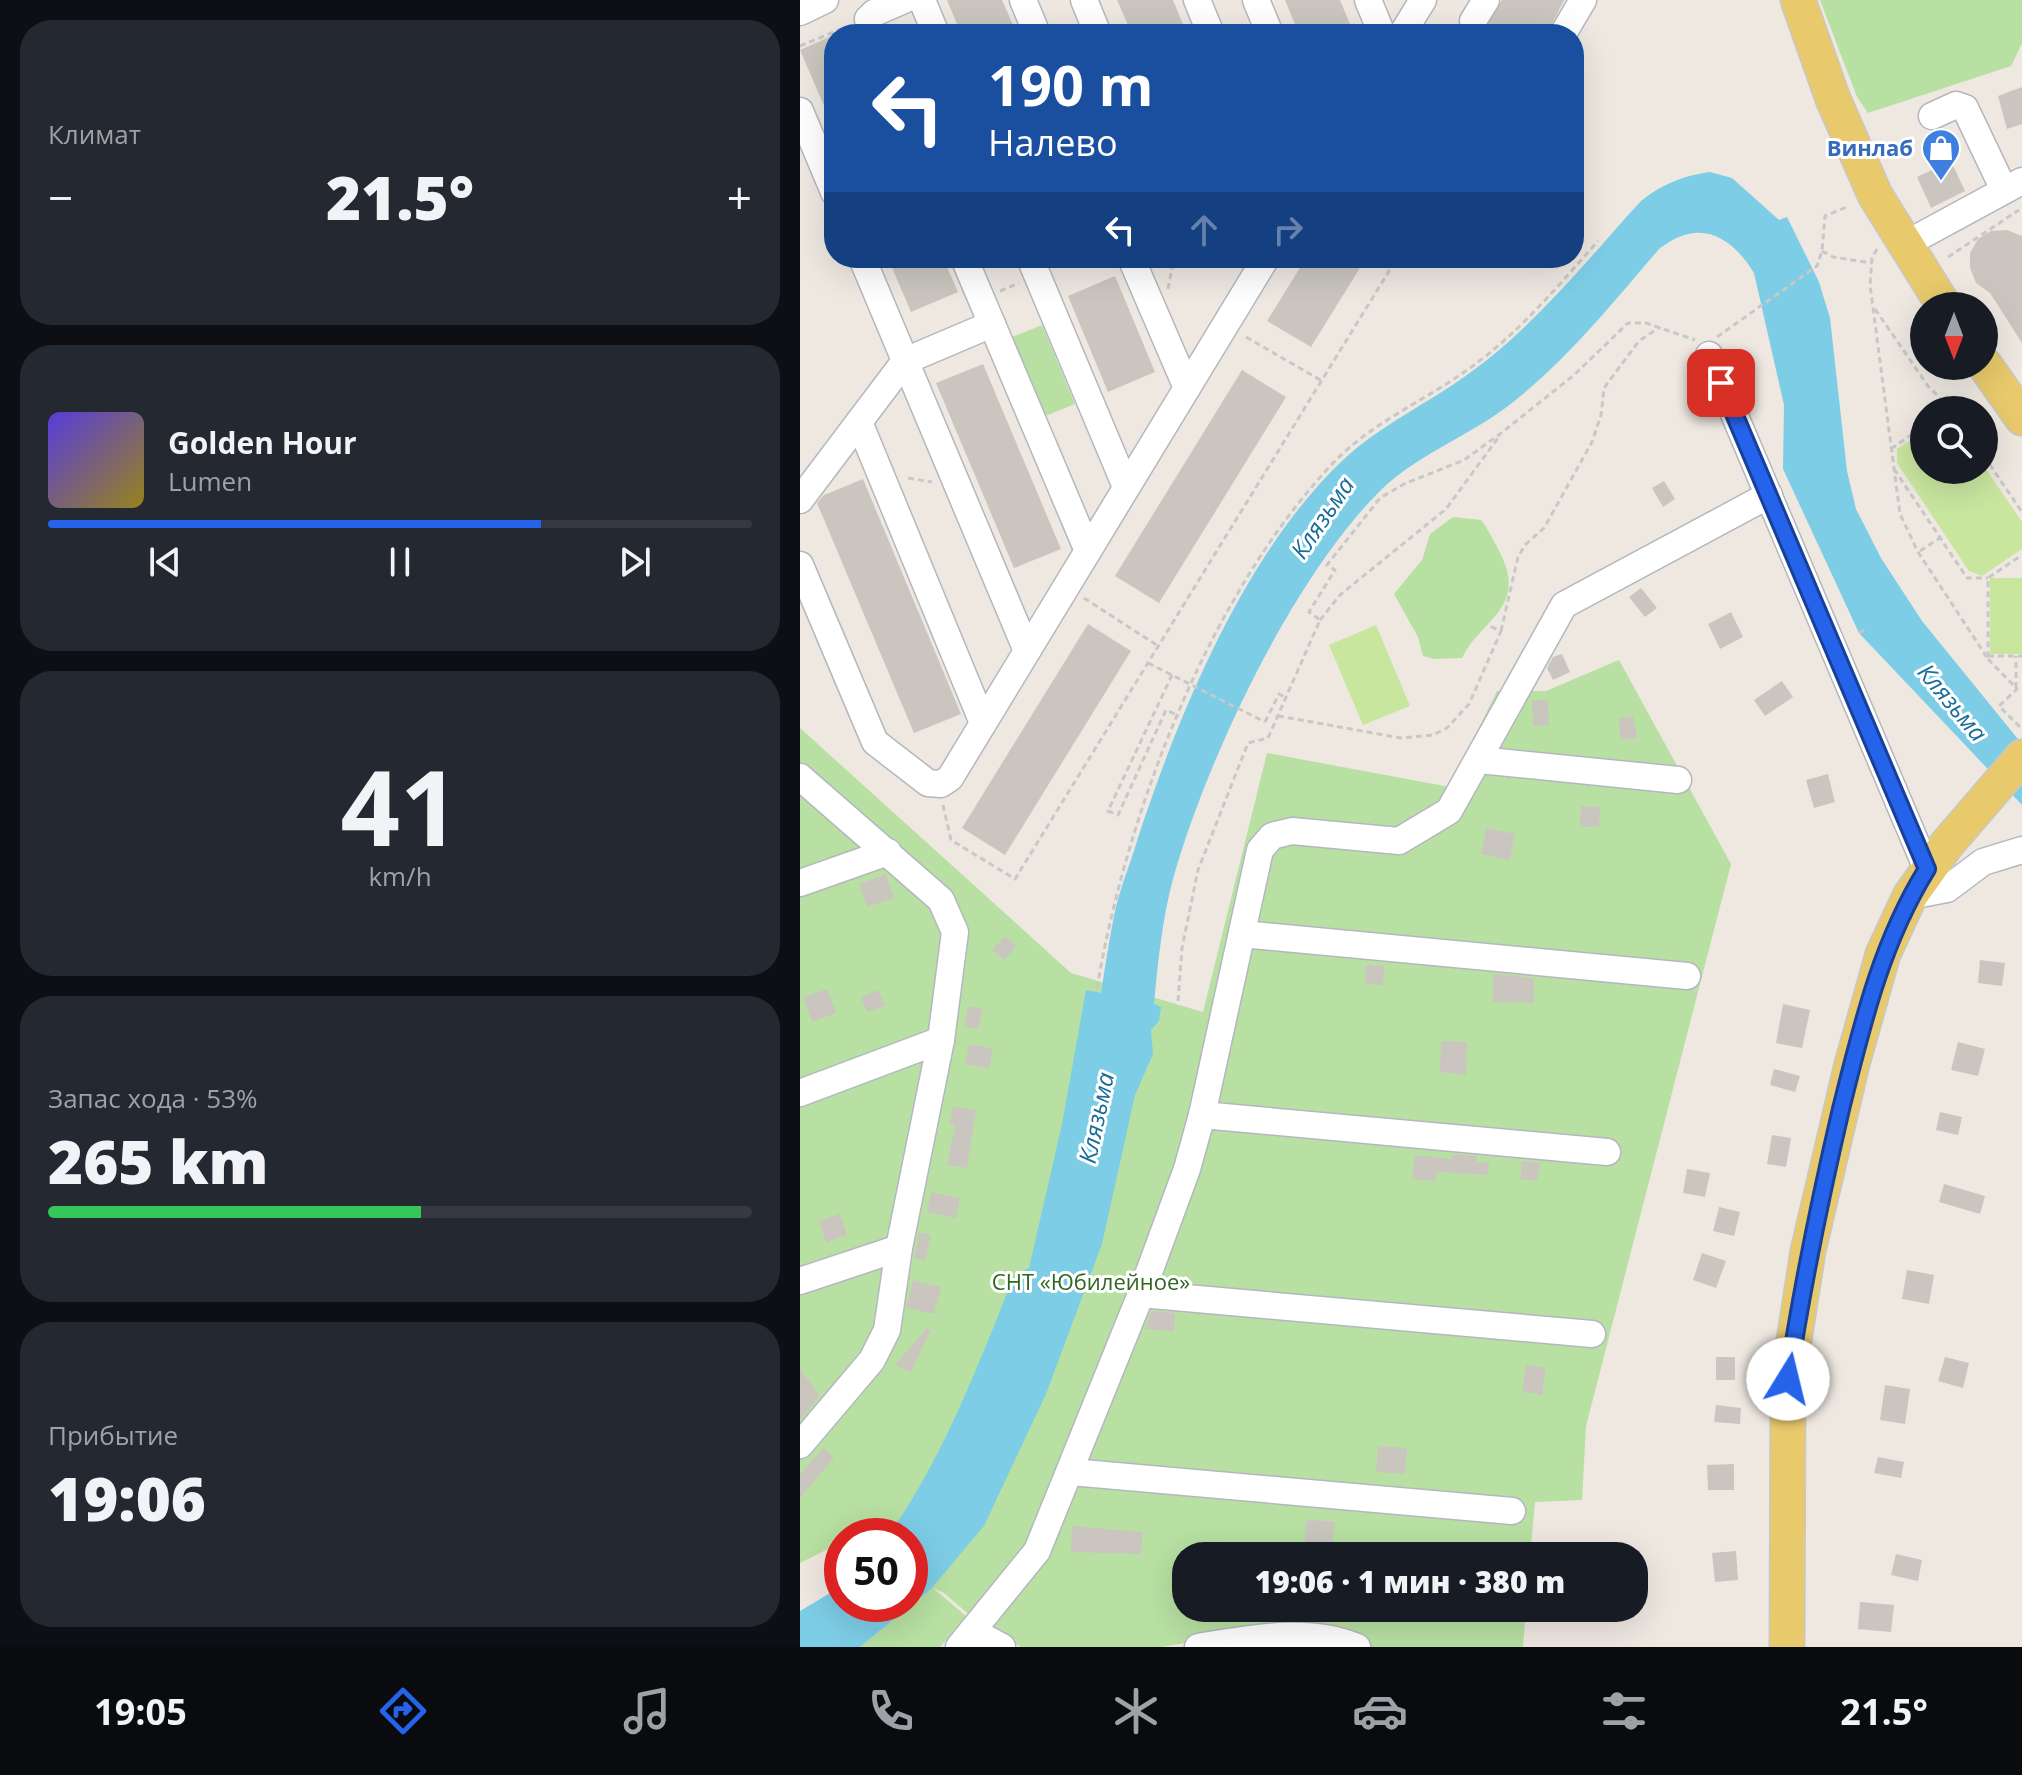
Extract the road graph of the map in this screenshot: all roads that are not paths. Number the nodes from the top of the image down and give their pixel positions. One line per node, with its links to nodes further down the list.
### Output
1 (825, 0): 12 (street)
2 (904, 0): 13 (street)
3 (922, 0): 14 (street)
4 (1023, 0): 15 (street)
5 (1084, 0): 16 (street)
6 (1197, 0): 17 (street)
7 (1256, 0): 18 (street)
8 (1368, 0): 19 (street)
9 (1423, 0): 20 (street)
10 (1583, 0): 21 (street)
11 (1798, 0): 26 (main road)
12 (800, 12)
13 (870, 24)
14 (932, 24)
15 (1033, 24)
16 (1094, 24)
17 (1207, 24)
18 (1266, 24)
19 (1378, 24)
20 (1408, 24)
21 (1569, 24)
22 (800, 111): 24 (street)
23 (1932, 116): 25 (street)
24 (824, 168)
25 (2017, 193): 26 (street)
26 (1899, 249): 32 (main road)
27 (866, 268): 35 (street)
28 (968, 268): 33 (street)
29 (1034, 268): 40 (street)
30 (1135, 268): 37 (street)
31 (1260, 268): 37 (street)
32 (1933, 292)
33 (992, 324): 35 (street); 43 (street)
34 (1709, 355): 41 (street)
35 (905, 361): 39 (street); 45 (street)
36 (1995, 380): 38 (main road)
37 (1187, 388): 40 (street)
38 (2022, 418)
39 (859, 422): 42 (street); 46 (street)
40 (1126, 487): 43 (street)
41 (1769, 495): 48 (street); 54 (street)
42 (800, 500)
43 (1088, 551): 45 (street)
44 (801, 571): 46 (street)
45 (1027, 651): 46 (street)
46 (983, 723)
47 (2022, 757): 54 (main road)
48 (1479, 760): 50 (street); 55 (street)
49 (800, 777): 52 (street)
50 (1678, 780)
51 (2022, 850): 54 (street)
52 (888, 852): 53 (street); 57 (street)
53 (800, 883)
54 (1918, 883): 72 (main road)
55 (1242, 934): 56 (street); 59 (street)
56 (1687, 976)
57 (941, 1040): 58 (street); 61 (street)
58 (800, 1093)
59 (1202, 1115): 60 (street); 63 (street)
60 (1607, 1152)
61 (899, 1248): 62 (street); 65 (street)
62 (800, 1281)
63 (1141, 1294): 64 (street); 66 (street)
64 (1592, 1334)
65 (800, 1445)
66 (1071, 1472): 67 (street); 68 (street)
67 (1512, 1511)
68 (966, 1639): 69 (street)
69 (1002, 1647)
70 (1198, 1647): 71 (street)
71 (1357, 1647)
72 (1787, 1647)

